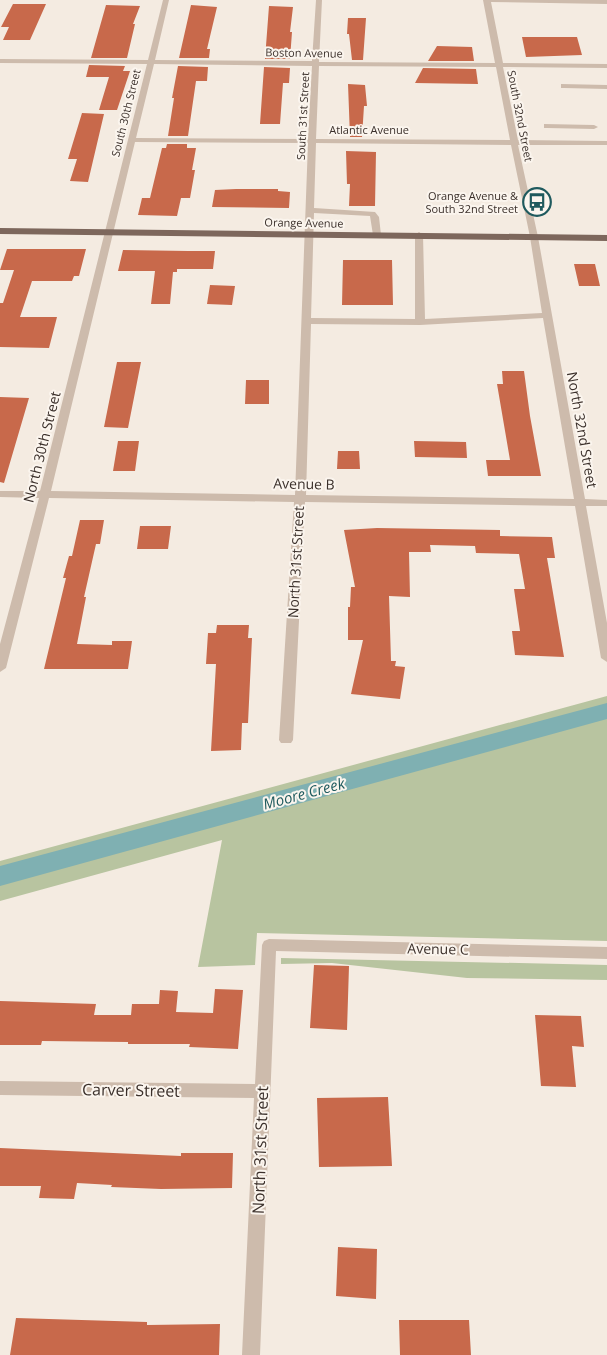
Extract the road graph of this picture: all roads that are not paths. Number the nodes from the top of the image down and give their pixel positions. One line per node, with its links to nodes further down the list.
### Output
1 (166, 0): 6 (street, South 30th Street)
2 (319, 0): 7 (street, South 31st Street)
3 (487, 0): 4 (street); 8 (street, South 32nd Street)
4 (607, 2)
5 (0, 61): 6 (street, Boston Avenue)
6 (150, 62): 7 (street, Boston Avenue); 13 (street, South 30th Street)
7 (317, 64): 8 (street, Boston Avenue); 14 (street, South 31st Street)
8 (498, 66): 9 (street, Boston Avenue); 15 (street, South 32nd Street)
9 (607, 66)
10 (564, 86): 11 (street)
11 (607, 87)
12 (547, 126): 16 (street)
13 (131, 140): 14 (street, Atlantic Avenue); 20 (street, South 30th Street)
14 (312, 141): 15 (street, Atlantic Avenue); 18 (street, South 31st Street)
15 (514, 142): 16 (street, Atlantic Avenue); 24 (street, South 32nd Street)
16 (598, 143): 17 (street, Atlantic Avenue)
17 (607, 143)
18 (310, 210): 21 (street, South 31st Street); 22 (street)
19 (0, 231): 20 (main road, Orange Avenue)
20 (109, 232): 21 (main road, Orange Avenue); 30 (street, North 30th Street)
21 (310, 234): 22 (main road, Orange Avenue); 27 (street, North 31st Street)
22 (377, 235): 23 (main road, Orange Avenue)
23 (419, 235): 24 (main road, Orange Avenue); 28 (street)
24 (534, 237): 25 (main road, Orange Avenue); 26 (street, North 32nd Street)
25 (607, 238)
26 (548, 315): 28 (street); 32 (street, North 32nd Street)
27 (306, 321): 28 (street); 31 (street, North 31st Street)
28 (420, 322)
29 (0, 494): 30 (street, Avenue B)
30 (45, 494): 31 (street, Avenue B); 35 (street, North 30th Street)
31 (300, 499): 32 (street, Avenue B); 36 (street, North 31st Street)
32 (581, 502): 33 (street, Avenue B); 34 (street, North 32nd Street)
33 (607, 503)
34 (607, 658)
35 (0, 668)
36 (286, 740)
37 (269, 945): 38 (street, Avenue C); 40 (street, North 31st Street)
38 (607, 953)
39 (0, 1088): 40 (street, Carver Street)
40 (263, 1091): 41 (street, North 31st Street)
41 (252, 1355)

